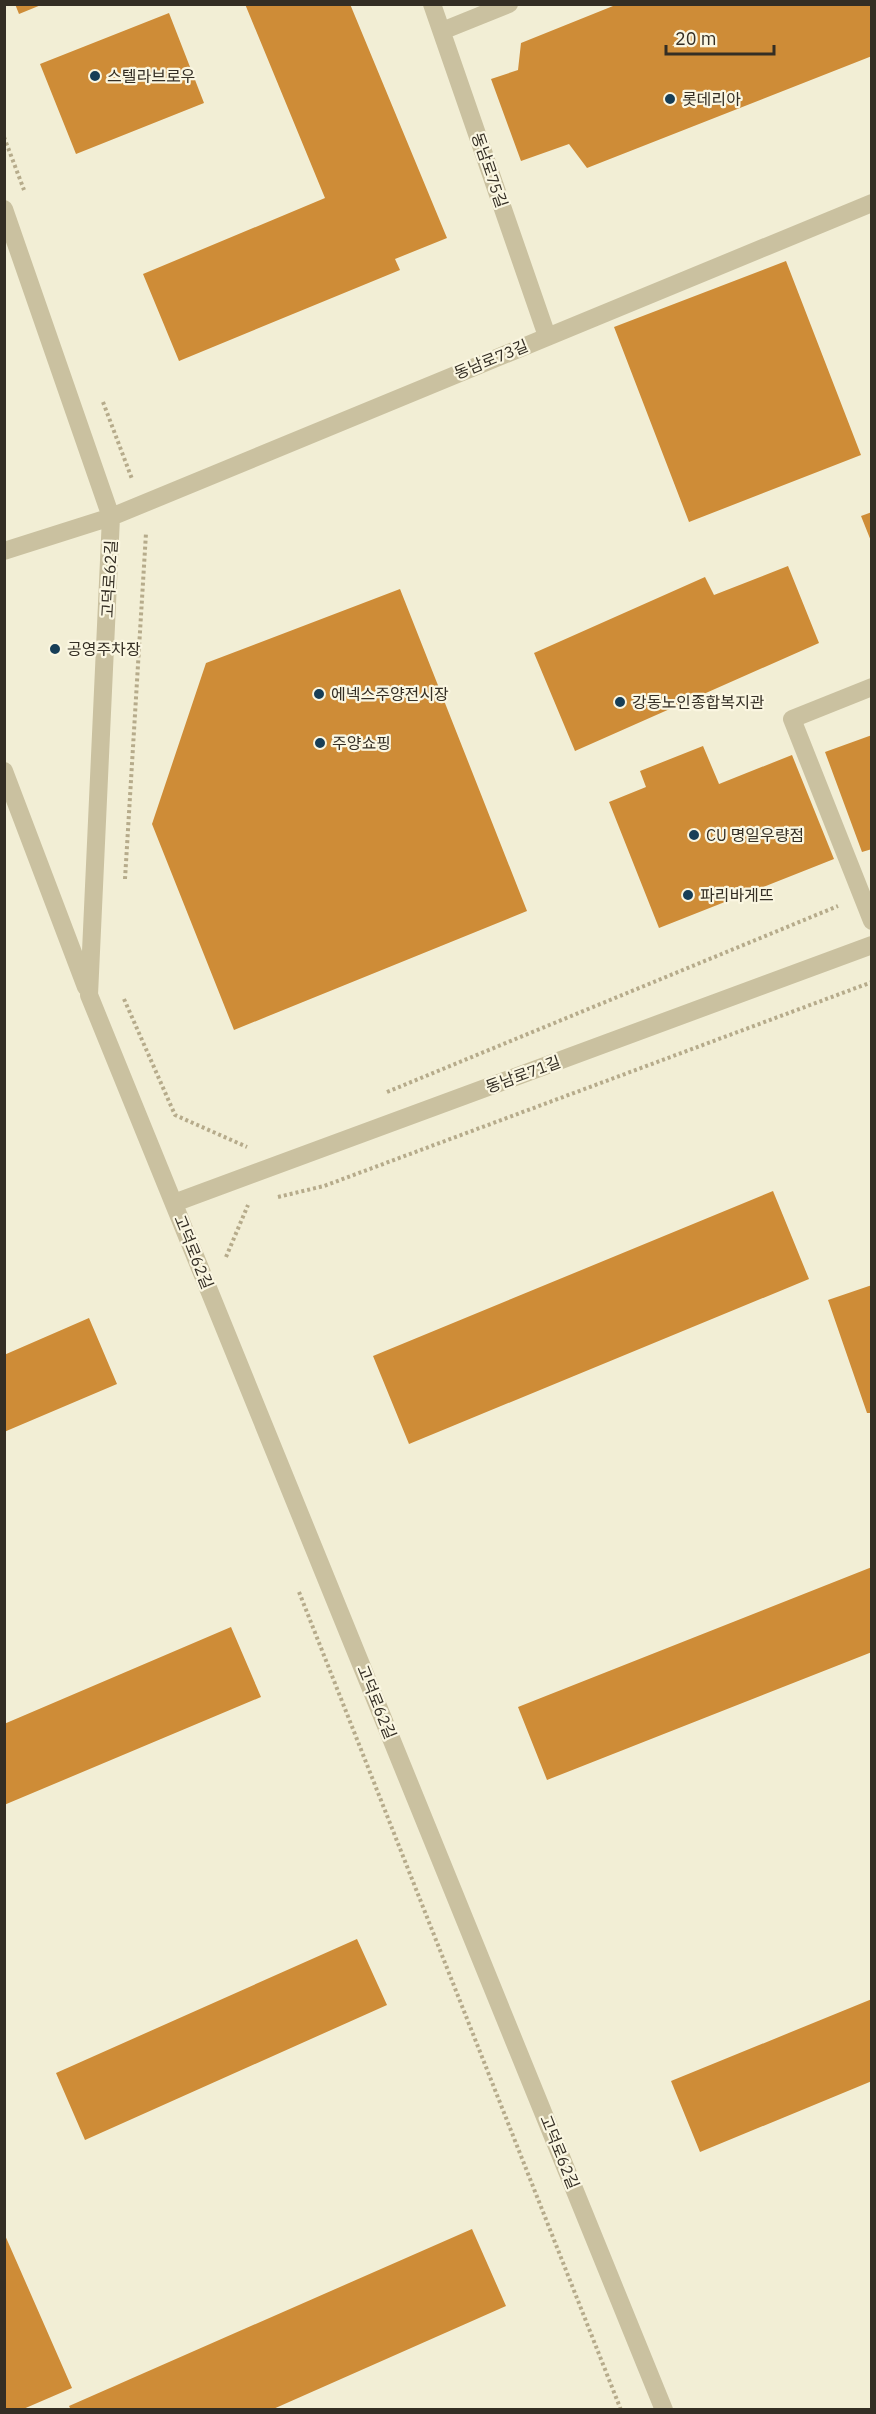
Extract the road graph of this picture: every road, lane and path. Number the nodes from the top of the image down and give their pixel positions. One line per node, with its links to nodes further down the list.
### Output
1 (432, 4): 3 (street, 동남로75길)
2 (509, 4): 3 (street)
3 (442, 31): 8 (street, 동남로75길)
4 (4, 137): 5 (path)
5 (25, 193)
6 (872, 203): 8 (street, 동남로73길)
7 (5, 217): 11 (street, 고덕로62길)
8 (547, 336): 11 (street, 동남로73길)
9 (100, 393): 10 (path)
10 (133, 483)
11 (111, 517): 13 (street, 동남로73길); 21 (street, 고덕로62길)
12 (146, 531): 16 (path)
13 (4, 551)
14 (872, 687): 17 (street)
15 (4, 771): 21 (street, 고덕로62길)
16 (125, 880)
17 (862, 896): 18 (street); 23 (path)
18 (872, 921)
19 (872, 945): 26 (street, 동남로71길)
20 (872, 982): 25 (path)
21 (89, 994): 26 (street, 고덕로62길)
22 (122, 996): 24 (path)
23 (381, 1094)
24 (250, 1148)
25 (274, 1198)
26 (174, 1203): 29 (street, 고덕로62길)
27 (297, 1589): 28 (path)
28 (621, 2409)
29 (664, 2409)

